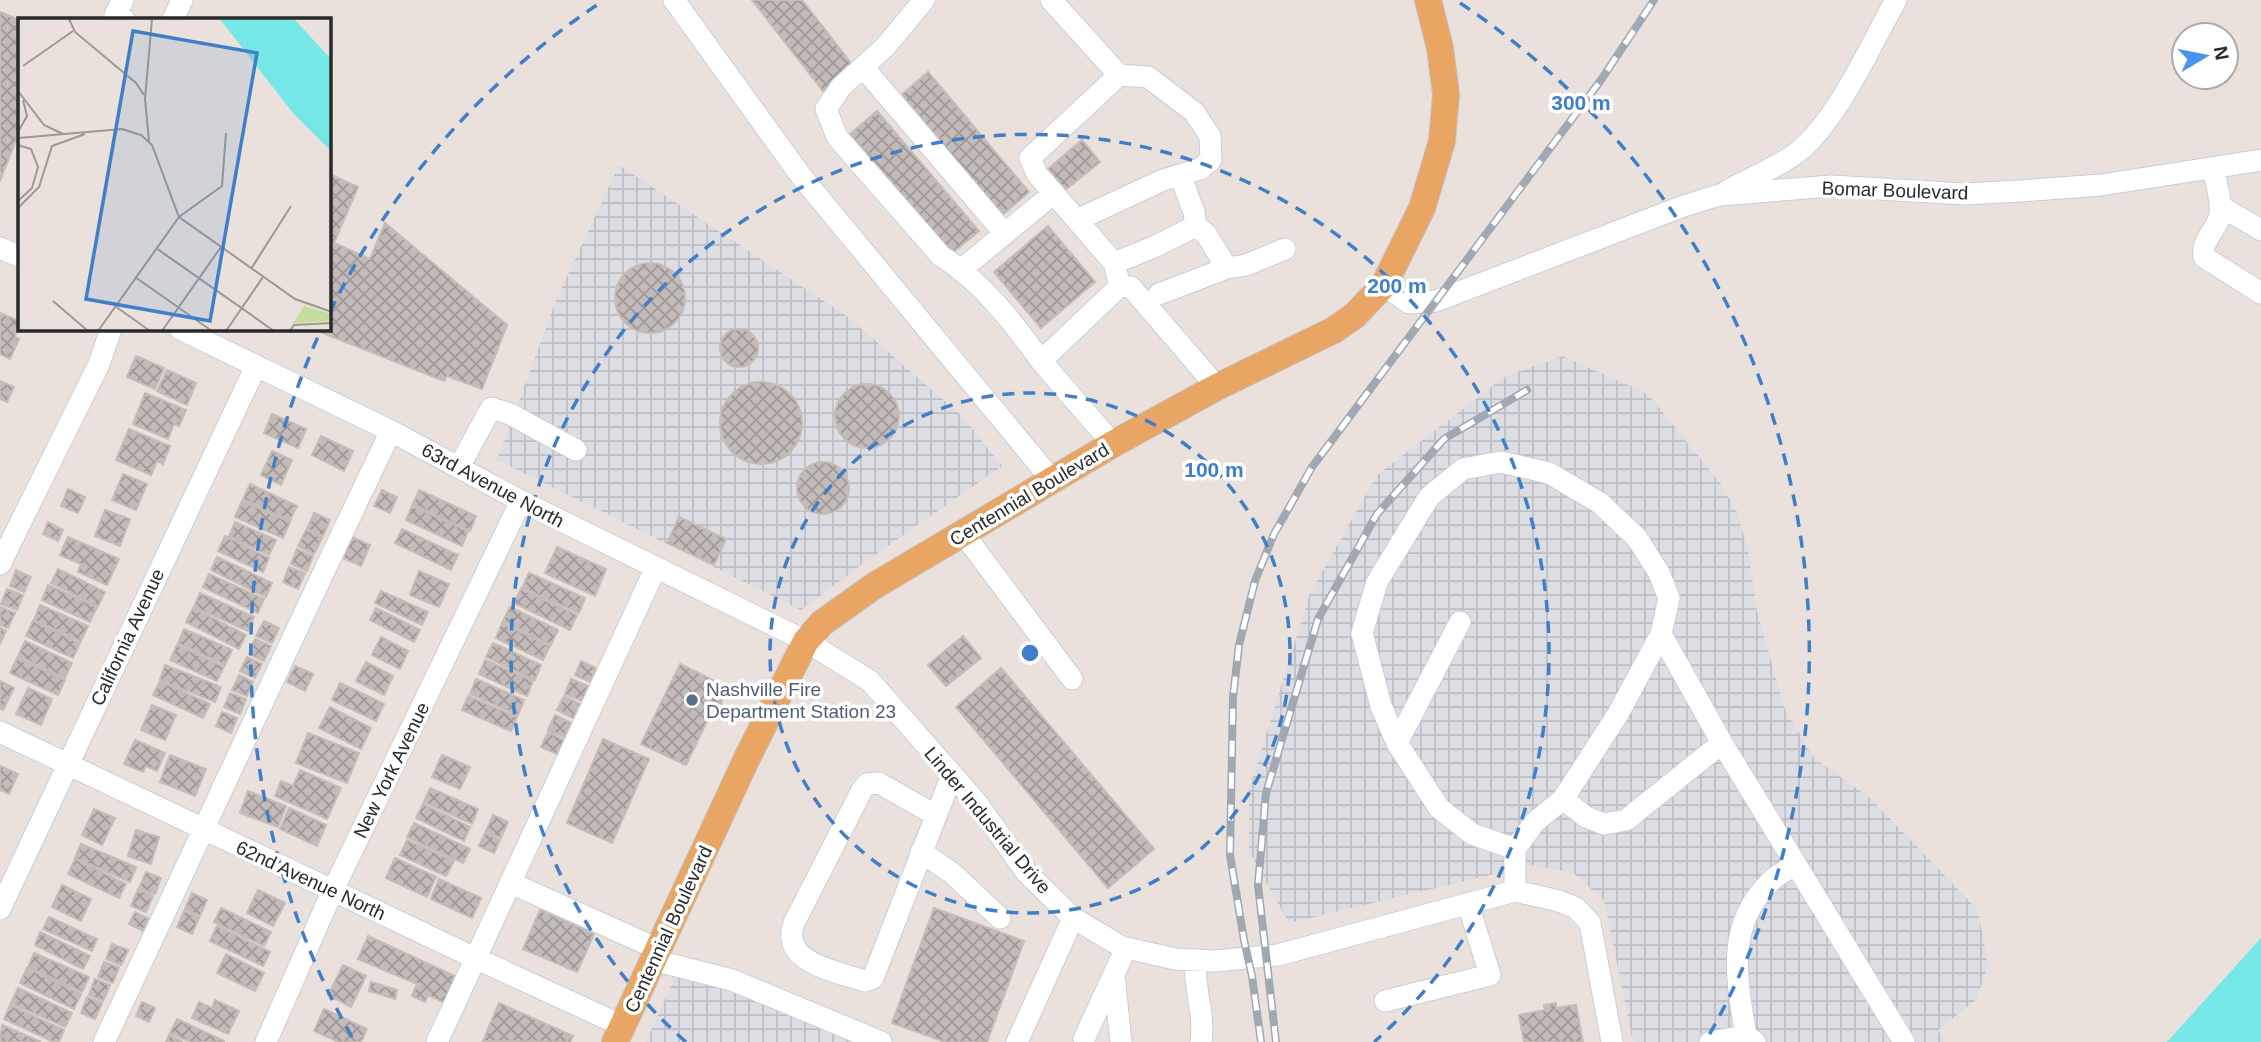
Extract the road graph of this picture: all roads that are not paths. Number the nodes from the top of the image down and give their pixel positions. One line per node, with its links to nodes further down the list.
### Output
1 (123, 0): 8 (street)
2 (182, 0): 9 (street)
3 (674, 0): 41 (street)
4 (924, 0): 10 (street)
5 (1051, 0): 11 (street)
6 (1428, 0): 28 (main road, Centennial Boulevard)
7 (1896, 0): 16 (street)
8 (122, 18)
9 (173, 18)
10 (863, 67): 21 (street); 27 (street)
11 (1119, 75): 14 (street); 15 (street)
12 (2261, 160): 13 (street, Bomar Boulevard)
13 (2213, 169): 16 (street, Bomar Boulevard); 17 (street)
14 (1180, 175): 18 (street); 19 (street)
15 (1054, 193): 18 (street); 21 (street)
16 (1719, 195): 28 (street, Bomar Boulevard)
17 (2220, 206): 20 (street); 30 (street)
18 (1077, 220): 25 (street)
19 (1196, 226): 25 (street); 26 (street)
20 (2261, 230)
21 (1005, 234): 27 (street)
22 (0, 248): 24 (street)
23 (1285, 249): 26 (street)
24 (18, 256)
25 (1114, 263): 29 (street)
26 (1227, 268): 31 (street)
27 (962, 270): 34 (street)
28 (1384, 285): 36 (main road, Centennial Boulevard)
29 (1120, 286): 34 (street); 36 (street)
30 (2261, 293)
31 (1159, 294)
32 (110, 331): 44 (street)
33 (184, 331): 35 (street, 63rd Avenue North)
34 (1041, 361): 38 (street)
35 (256, 366): 37 (street, 63rd Avenue North); 53 (street, California Avenue)
36 (1217, 387): 38 (main road, Centennial Boulevard)
37 (391, 431): 40 (street, 63rd Avenue North); 57 (street)
38 (1113, 444): 41 (main road, Centennial Boulevard)
39 (576, 450): 40 (street)
40 (458, 467): 42 (street, 63rd Avenue North)
41 (1052, 480): 43 (main road, Centennial Boulevard)
42 (521, 501): 45 (street, 63rd Avenue North); 62 (street, New York Avenue)
43 (963, 533): 48 (main road, Centennial Boulevard); 49 (street)
44 (0, 564)
45 (656, 567): 48 (street, 63rd Avenue North); 61 (street)
46 (1461, 622): 51 (street)
47 (1661, 634): 51 (street); 52 (street); 55 (street)
48 (806, 641): 54 (street, Linder Industrial Drive); 69 (main road, Centennial Boulevard)
49 (1072, 680)
50 (0, 732): 53 (street, 62nd Avenue North)
51 (1397, 743): 58 (street)
52 (1722, 743): 55 (street); 60 (street)
53 (67, 764): 57 (street, 62nd Avenue North); 65 (street, California Avenue)
54 (952, 775): 56 (street); 67 (street, Linder Industrial Drive)
55 (1563, 799): 58 (street)
56 (935, 815): 59 (street); 59 (street)
57 (203, 829): 62 (street, 62nd Avenue North); 77 (street)
58 (1515, 849): 63 (street)
59 (921, 852): 66 (street)
60 (1796, 865): 76 (street); 86 (street)
61 (511, 883): 69 (street); 70 (street)
62 (333, 890): 70 (street, 62nd Avenue North); 78 (street, New York Avenue)
63 (1515, 891): 64 (street, Linder Industrial Drive); 84 (street, Linder Industrial Drive)
64 (1468, 904): 71 (street, Linder Industrial Drive); 73 (street)
65 (0, 909)
66 (1000, 918)
67 (1073, 918): 68 (street, Linder Industrial Drive); 81 (street)
68 (1126, 948): 71 (street, Linder Industrial Drive); 72 (street)
69 (656, 955): 74 (main road, Centennial Boulevard); 80 (street)
70 (477, 959): 74 (street, 62nd Avenue North); 79 (street)
71 (1195, 960): 83 (street)
72 (1114, 975): 75 (street); 82 (street)
73 (1385, 1001)
74 (619, 1034)
75 (1084, 1039)
76 (1751, 1039): 85 (street)
77 (104, 1042)
78 (266, 1042)
79 (437, 1042)
80 (881, 1042)
81 (1017, 1042)
82 (1121, 1042)
83 (1201, 1042)
84 (1612, 1042)
85 (1710, 1042)
86 (1903, 1042)

